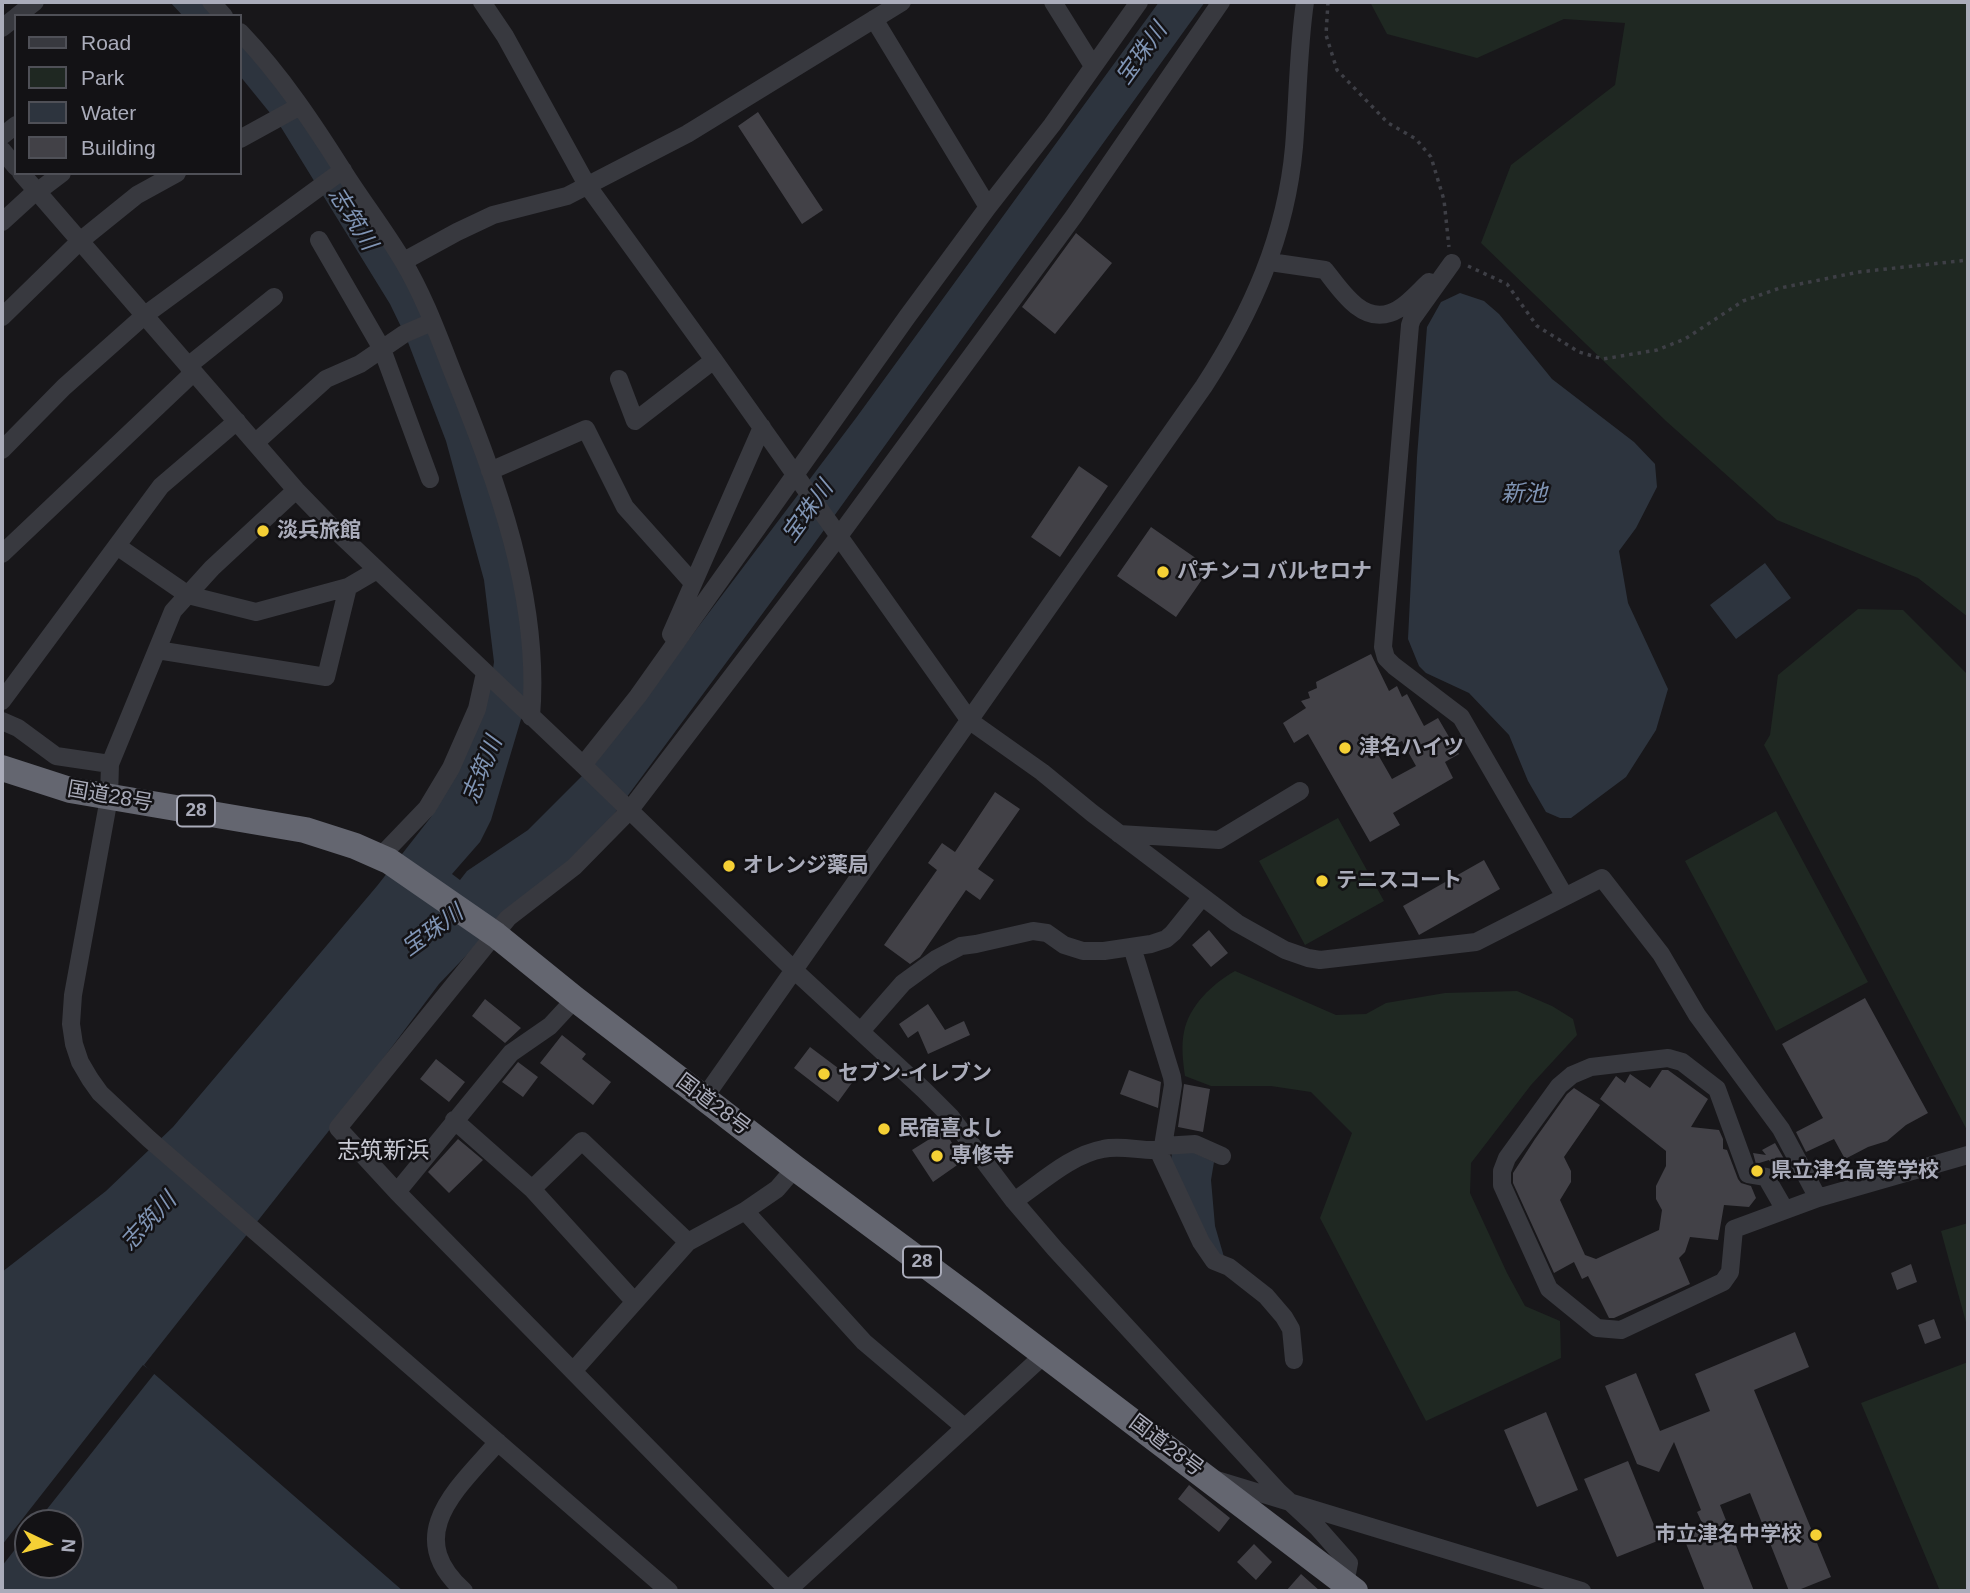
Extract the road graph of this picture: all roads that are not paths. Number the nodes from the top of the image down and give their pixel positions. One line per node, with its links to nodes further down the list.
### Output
1 (35, 2): 8 (street)
2 (482, 2): 20 (street)
3 (902, 2): 9 (street)
4 (1053, 2): 11 (street)
5 (1139, 2): 11 (street)
6 (1222, 2): 44 (street)
7 (1305, 2): 27 (street)
8 (19, 14)
9 (874, 19): 20 (street); 22 (street)
10 (242, 36): 12 (street)
11 (1093, 66): 22 (street)
12 (300, 106): 13 (street); 16 (street)
13 (242, 138)
14 (2, 150): 15 (street)
15 (14, 165)
16 (342, 170): 26 (street); 29 (street)
17 (23, 175): 21 (street)
18 (59, 175): 21 (street)
19 (173, 175): 25 (street)
20 (587, 185): 26 (street); 33 (street)
21 (36, 191): 23 (street); 25 (street)
22 (988, 207): 42 (street)
23 (2, 222)
24 (319, 240): 32 (street)
25 (80, 241): 29 (street); 30 (street)
26 (404, 261): 31 (street)
27 (1270, 262): 57 (street); 66 (street)
28 (274, 298): 34 (street)
29 (145, 314): 34 (street); 39 (street)
30 (2, 317)
31 (432, 321): 32 (street); 40 (street)
32 (383, 349): 38 (street); 41 (street)
33 (714, 360): 35 (street); 37 (street)
34 (191, 369): 36 (street); 46 (street)
35 (619, 379)
36 (237, 421): 38 (street); 45 (street)
37 (762, 427): 42 (street); 48 (street)
38 (256, 443): 43 (street)
39 (2, 450)
40 (490, 471): 48 (street); 55 (street)
41 (430, 479)
42 (798, 479): 44 (street); 51 (street)
43 (296, 490): 47 (street); 50 (street)
44 (838, 535): 57 (street); 63 (street)
45 (117, 546): 50 (street); 54 (street)
46 (2, 554)
47 (377, 570): 49 (street); 53 (street)
48 (693, 583): 51 (street)
49 (348, 587): 50 (street); 52 (street)
50 (188, 594): 52 (street)
51 (676, 641): 59 (street)
52 (157, 650): 58 (street)
53 (487, 675): 55 (street); 65 (street)
54 (2, 701)
55 (529, 715): 59 (street)
56 (2, 721): 58 (street)
57 (970, 721): 64 (street); 70 (street)
58 (110, 764): 62 (street)
59 (583, 765): 63 (street)
60 (2, 768): 62 (highway, 国道28号 / 28)
61 (1300, 791): 64 (street)
62 (109, 798): 65 (highway, 国道28号 / 28); 91 (street)
63 (627, 809): 68 (street); 70 (street)
64 (1119, 834): 67 (street)
65 (384, 859): 68 (highway, 国道28号 / 28)
66 (1564, 895): 67 (street); 81 (street)
67 (1202, 897): 69 (street)
68 (494, 934): 71 (highway, 国道28号 / 28); 80 (street)
69 (1132, 947): 72 (street); 75 (street)
70 (795, 971): 72 (street); 73 (street)
71 (575, 999): 73 (highway, 国道28号 / 28); 74 (street)
72 (860, 1031): 82 (street)
73 (704, 1098): 78 (highway, 国道28号 / 28)
74 (454, 1120): 79 (street); 80 (street)
75 (1161, 1148): 77 (street); 82 (street); 88 (street)
76 (1968, 1155): 81 (street)
77 (1222, 1156)
78 (795, 1168): 84 (street); 87 (highway, 国道28号 / 28)
79 (532, 1189): 85 (street); 86 (street)
80 (397, 1192): 89 (street)
81 (1818, 1198): 83 (street)
82 (1014, 1201): 93 (street)
83 (1785, 1210): 83 (street)
84 (745, 1211): 85 (street); 90 (street)
85 (688, 1242): 86 (street)
86 (634, 1301): 89 (street)
87 (1045, 1354): 90 (street); 92 (highway, 国道28号 / 28)
88 (1294, 1360)
89 (574, 1370): 90 (street)
90 (963, 1426)
91 (498, 1441): 95 (street); 96 (street)
92 (1206, 1477): 93 (street); 94 (highway, 国道28号 / 28)
93 (1288, 1501): 94 (street); 97 (street)
94 (1350, 1587)
95 (464, 1591)
96 (669, 1591)
97 (1582, 1591)

